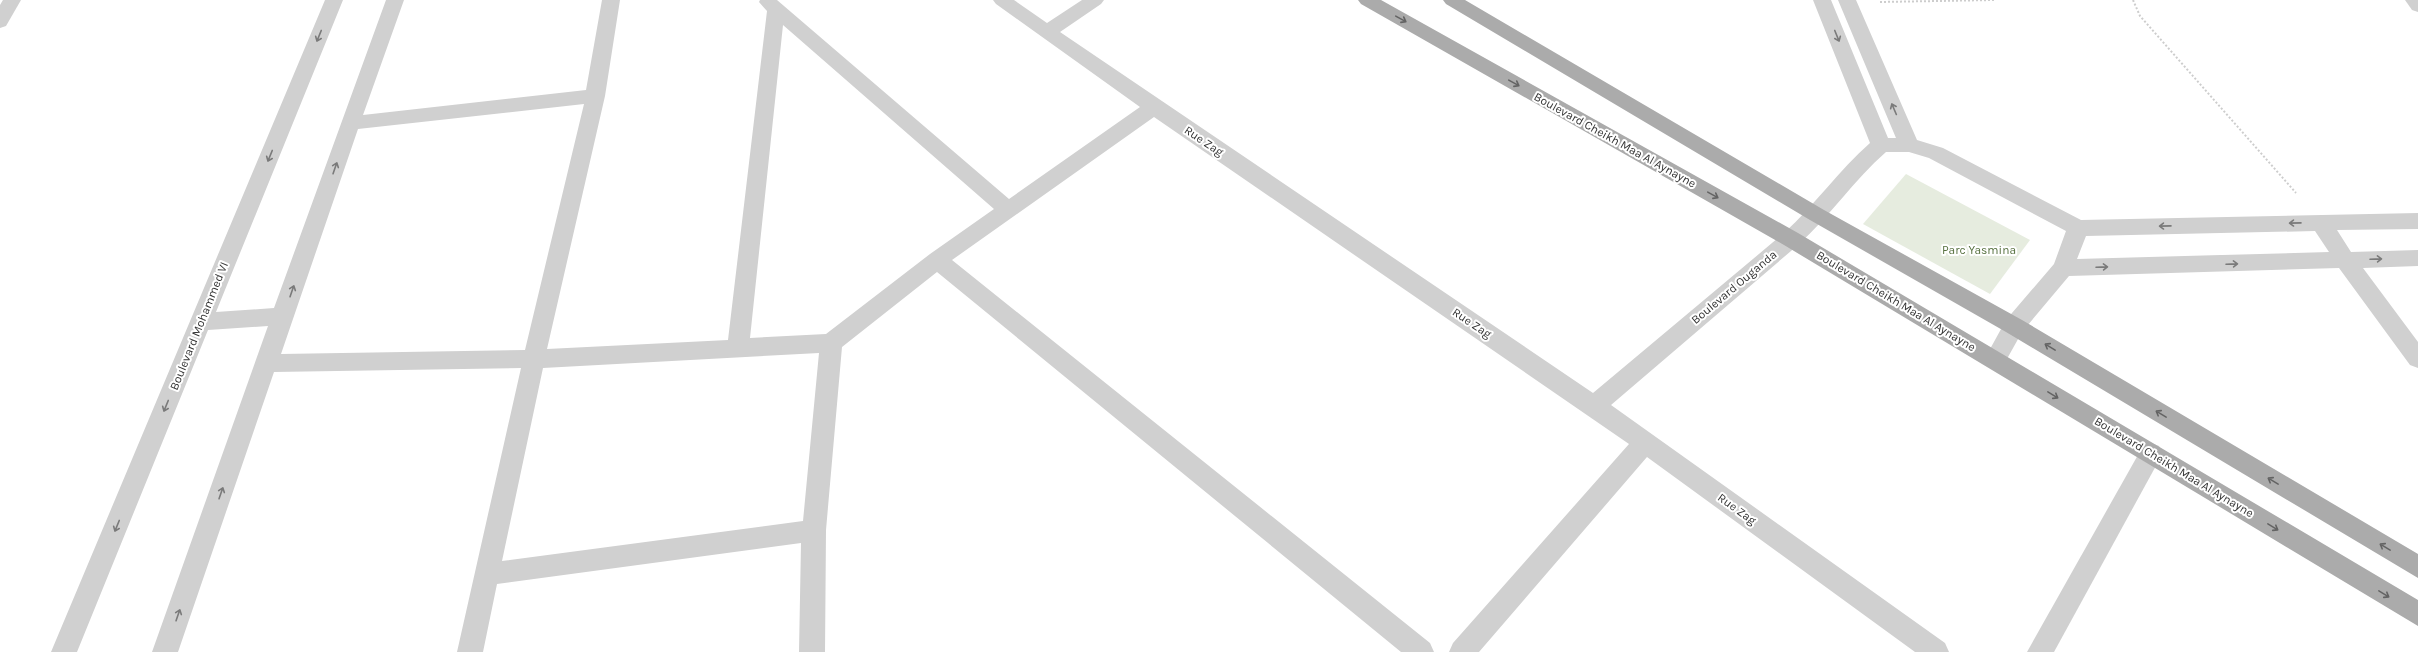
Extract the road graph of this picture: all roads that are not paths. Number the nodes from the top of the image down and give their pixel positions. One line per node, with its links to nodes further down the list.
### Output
1 (12, 0): 14 (street)
2 (334, 0): 32 (street, Boulevard Mohammed VI, one-way to 32)
3 (396, 0): 18 (street)
4 (611, 0): 16 (street)
5 (1002, 0): 15 (street, Rue Zag)
6 (1095, 0): 15 (street)
7 (1367, 0): 26 (main road, Boulevard Cheikh Maa Al Aynayne, one-way to 26)
8 (1452, 0): 22 (main road)
9 (1822, 0): 19 (street, one-way to 19)
10 (2414, 0): 13 (street)
11 (1847, 1): 20 (street, one-way to 11)
12 (771, 5): 21 (street); 35 (street)
13 (2418, 6)
14 (0, 22)
15 (1047, 32): 17 (street, Rue Zag)
16 (595, 96): 18 (street); 36 (street)
17 (1154, 107): 21 (street); 40 (street, Rue Zag)
18 (350, 123): 31 (street, one-way to 18)
19 (1881, 145): 20 (street); 22 (street, Boulevard Ouganda)
20 (1909, 145): 25 (street)
21 (1008, 209): 28 (street)
22 (1817, 215): 26 (street, Boulevard Ouganda); 33 (main road)
23 (2418, 221): 24 (street)
24 (2321, 223): 25 (street, one-way to 25); 29 (street)
25 (2078, 228): 30 (street)
26 (1791, 239): 38 (main road, Boulevard Cheikh Maa Al Aynayne); 40 (street, Boulevard Ouganda)
27 (2418, 258): 29 (street, one-way to 27)
28 (937, 260): 34 (street); 51 (street)
29 (2345, 260): 30 (street, one-way to 29); 37 (street)
30 (2063, 268): 33 (street)
31 (283, 316): 32 (street); 39 (street)
32 (201, 322): 47 (street, Boulevard Mohammed VI, one-way to 47)
33 (2014, 326): 38 (street); 44 (main road, one-way to 33)
34 (831, 343): 35 (street); 43 (street)
35 (738, 347): 36 (street)
36 (534, 359): 39 (street); 45 (street)
37 (2418, 359)
38 (1995, 360): 42 (main road, Boulevard Cheikh Maa Al Aynayne, one-way to 42)
39 (267, 364): 48 (street, one-way to 39)
40 (1594, 406): 41 (street, Rue Zag)
41 (1645, 443): 52 (street); 53 (street, Rue Zag)
42 (2151, 453): 46 (main road, Boulevard Cheikh Maa Al Aynayne, one-way to 46); 54 (street)
43 (814, 530): 45 (street); 50 (street)
44 (2418, 567)
45 (488, 574): 49 (street)
46 (2418, 614)
47 (64, 652)
48 (165, 652)
49 (470, 652)
50 (812, 652)
51 (1421, 652)
52 (1462, 652)
53 (1936, 652)
54 (2040, 652)

